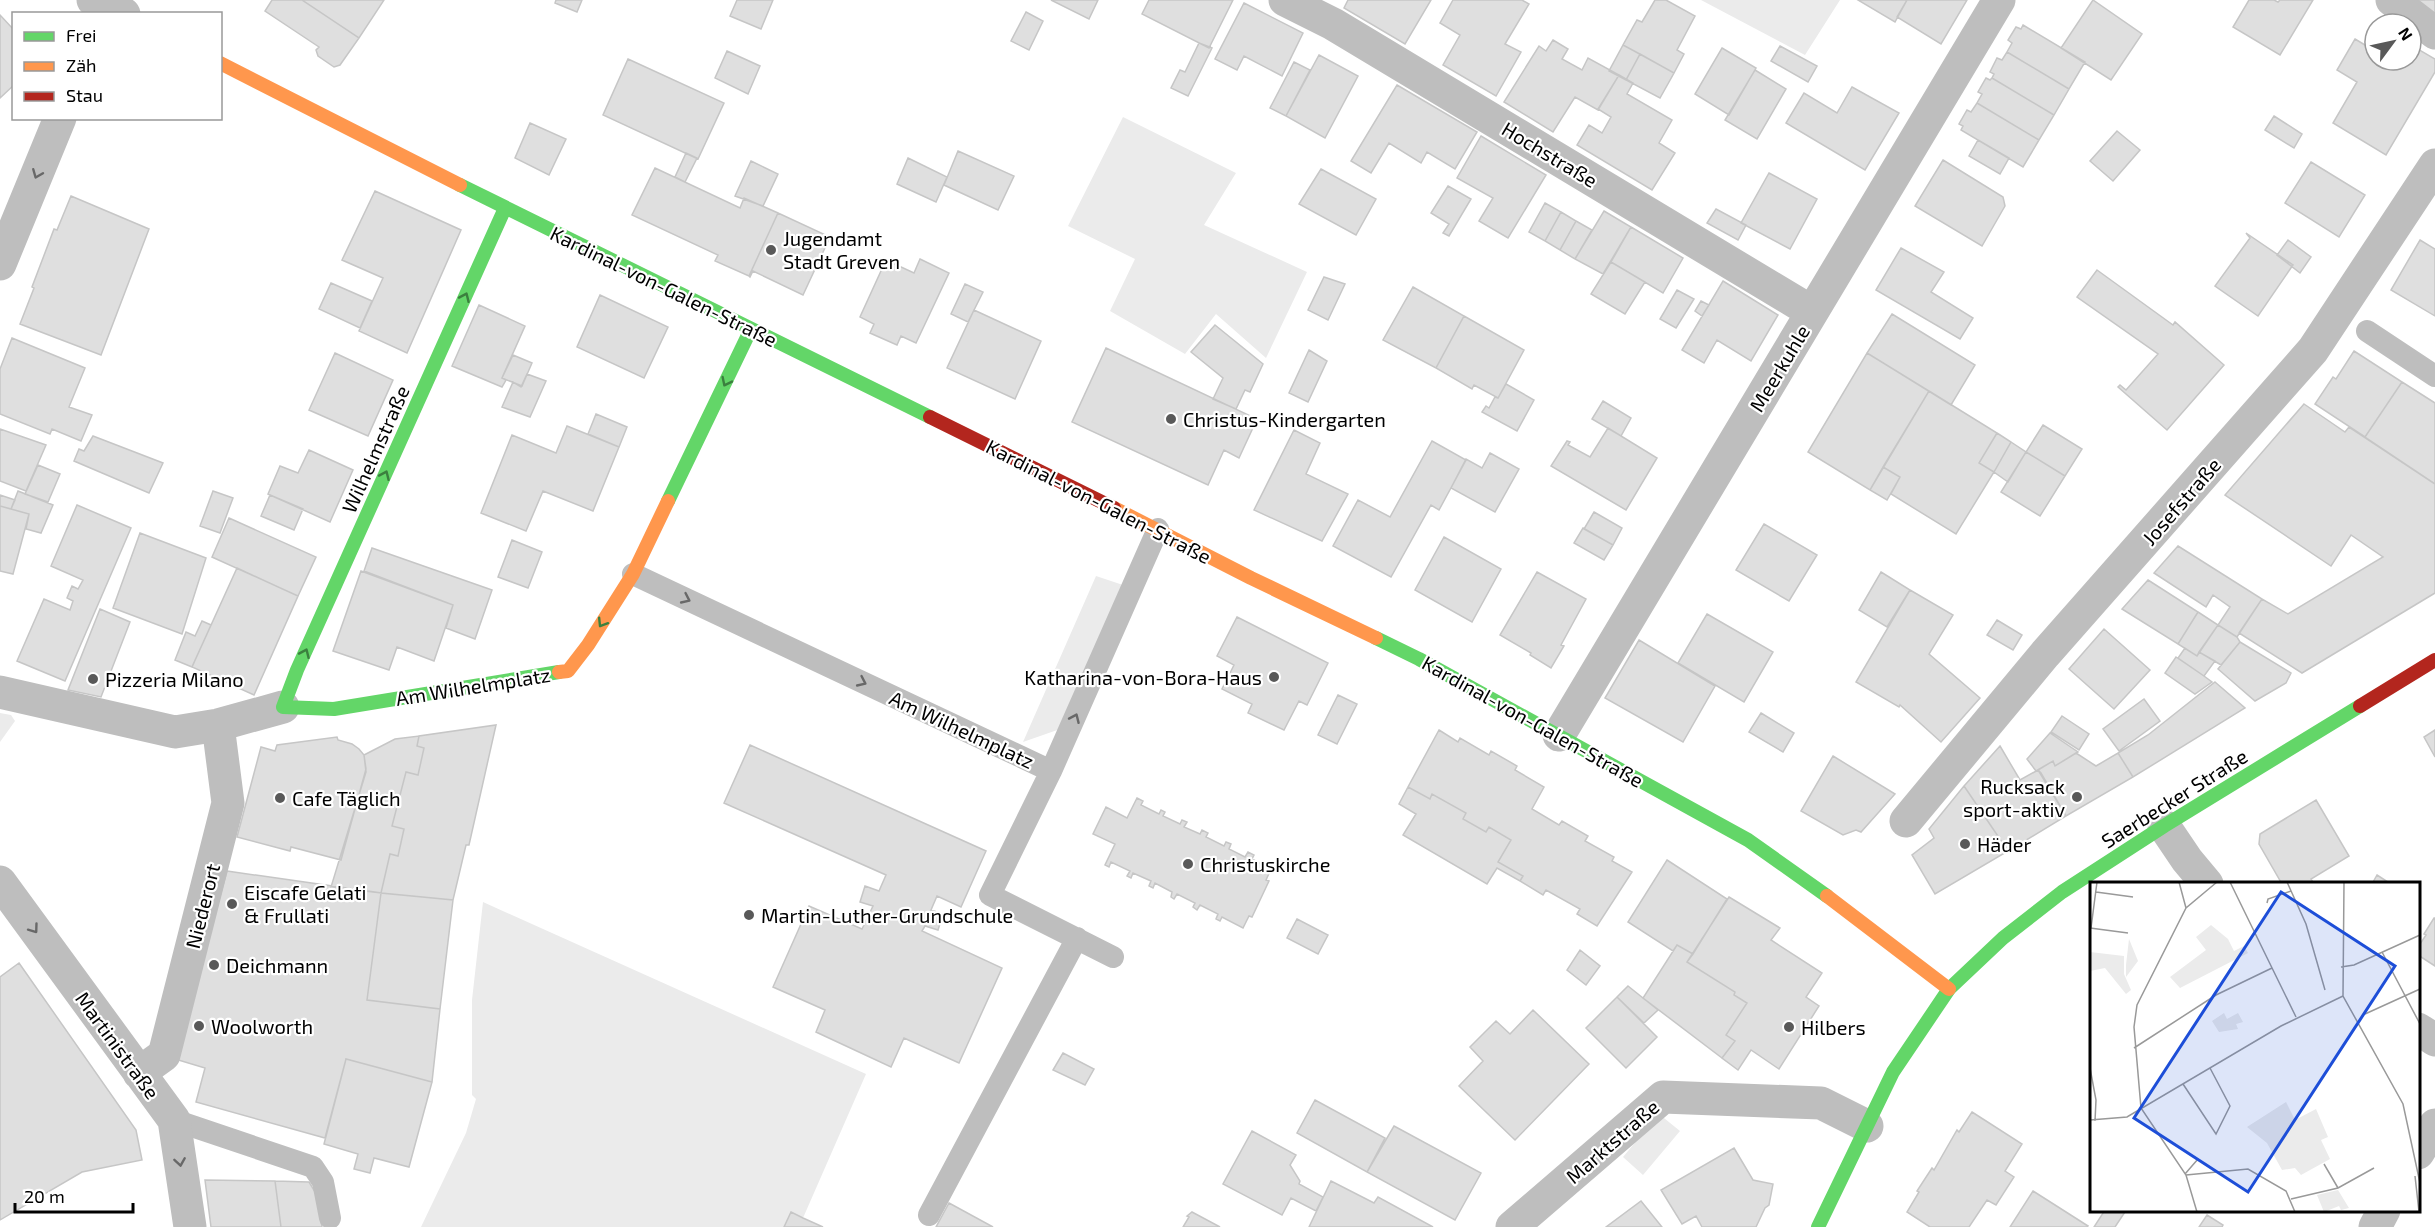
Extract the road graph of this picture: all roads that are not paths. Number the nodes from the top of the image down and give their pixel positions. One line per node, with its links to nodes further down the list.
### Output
1 (1285, 0): 10 (street, Hochstraße)
2 (1999, 0): 10 (street, Meerkuhle)
3 (2392, 0): 4 (street)
4 (2435, 33)
5 (222, 64): 8 (street, Kardinal-von-Galen-Straße)
6 (59, 120): 9 (street, one-way to 9)
7 (2435, 165): 22 (street, Josefstraße)
8 (505, 208): 11 (street, Kardinal-von-Galen-Straße); 18 (street, Wilhelmstraße, one-way to 8)
9 (0, 264)
10 (1812, 312): 20 (street, Meerkuhle)
11 (752, 329): 14 (street, Kardinal-von-Galen-Straße); 15 (street, Am Wilhelmplatz, one-way to 15)
12 (2367, 331): 13 (lane)
13 (2435, 376)
14 (1158, 529): 20 (street, Kardinal-von-Galen-Straße); 21 (lane, Am Wilhelmplatz, one-way to 14)
15 (633, 574): 18 (street, Am Wilhelmplatz, one-way to 18); 21 (lane, Am Wilhelmplatz, one-way to 21)
16 (2435, 660): 23 (street, Saerbecker Straße)
17 (4, 693): 19 (street)
18 (283, 707): 19 (street)
19 (218, 725): 31 (street, Niederort)
20 (1559, 735): 28 (street, Kardinal-von-Galen-Straße)
21 (1051, 771): 26 (lane)
22 (1906, 821)
23 (2164, 826): 25 (street); 28 (street, Saerbecker Straße)
24 (0, 882): 31 (street, Martinistraße, one-way to 31)
25 (2204, 882)
26 (1077, 938): 27 (lane); 37 (lane)
27 (1113, 957)
28 (1948, 989): 33 (street, Saerbecker Straße)
29 (2420, 1030): 30 (street)
30 (2435, 1040)
31 (139, 1073): 32 (street, Martinistraße)
32 (174, 1120): 38 (lane); 39 (street, Martinistraße, one-way to 39)
33 (1867, 1125): 40 (street, Marktstraße); 41 (street, Saerbecker Straße)
34 (2435, 1125): 35 (street)
35 (2420, 1150)
36 (2383, 1212): 42 (street)
37 (929, 1215)
38 (330, 1218)
39 (190, 1227)
40 (1512, 1227)
41 (1818, 1227)
42 (2374, 1227)

